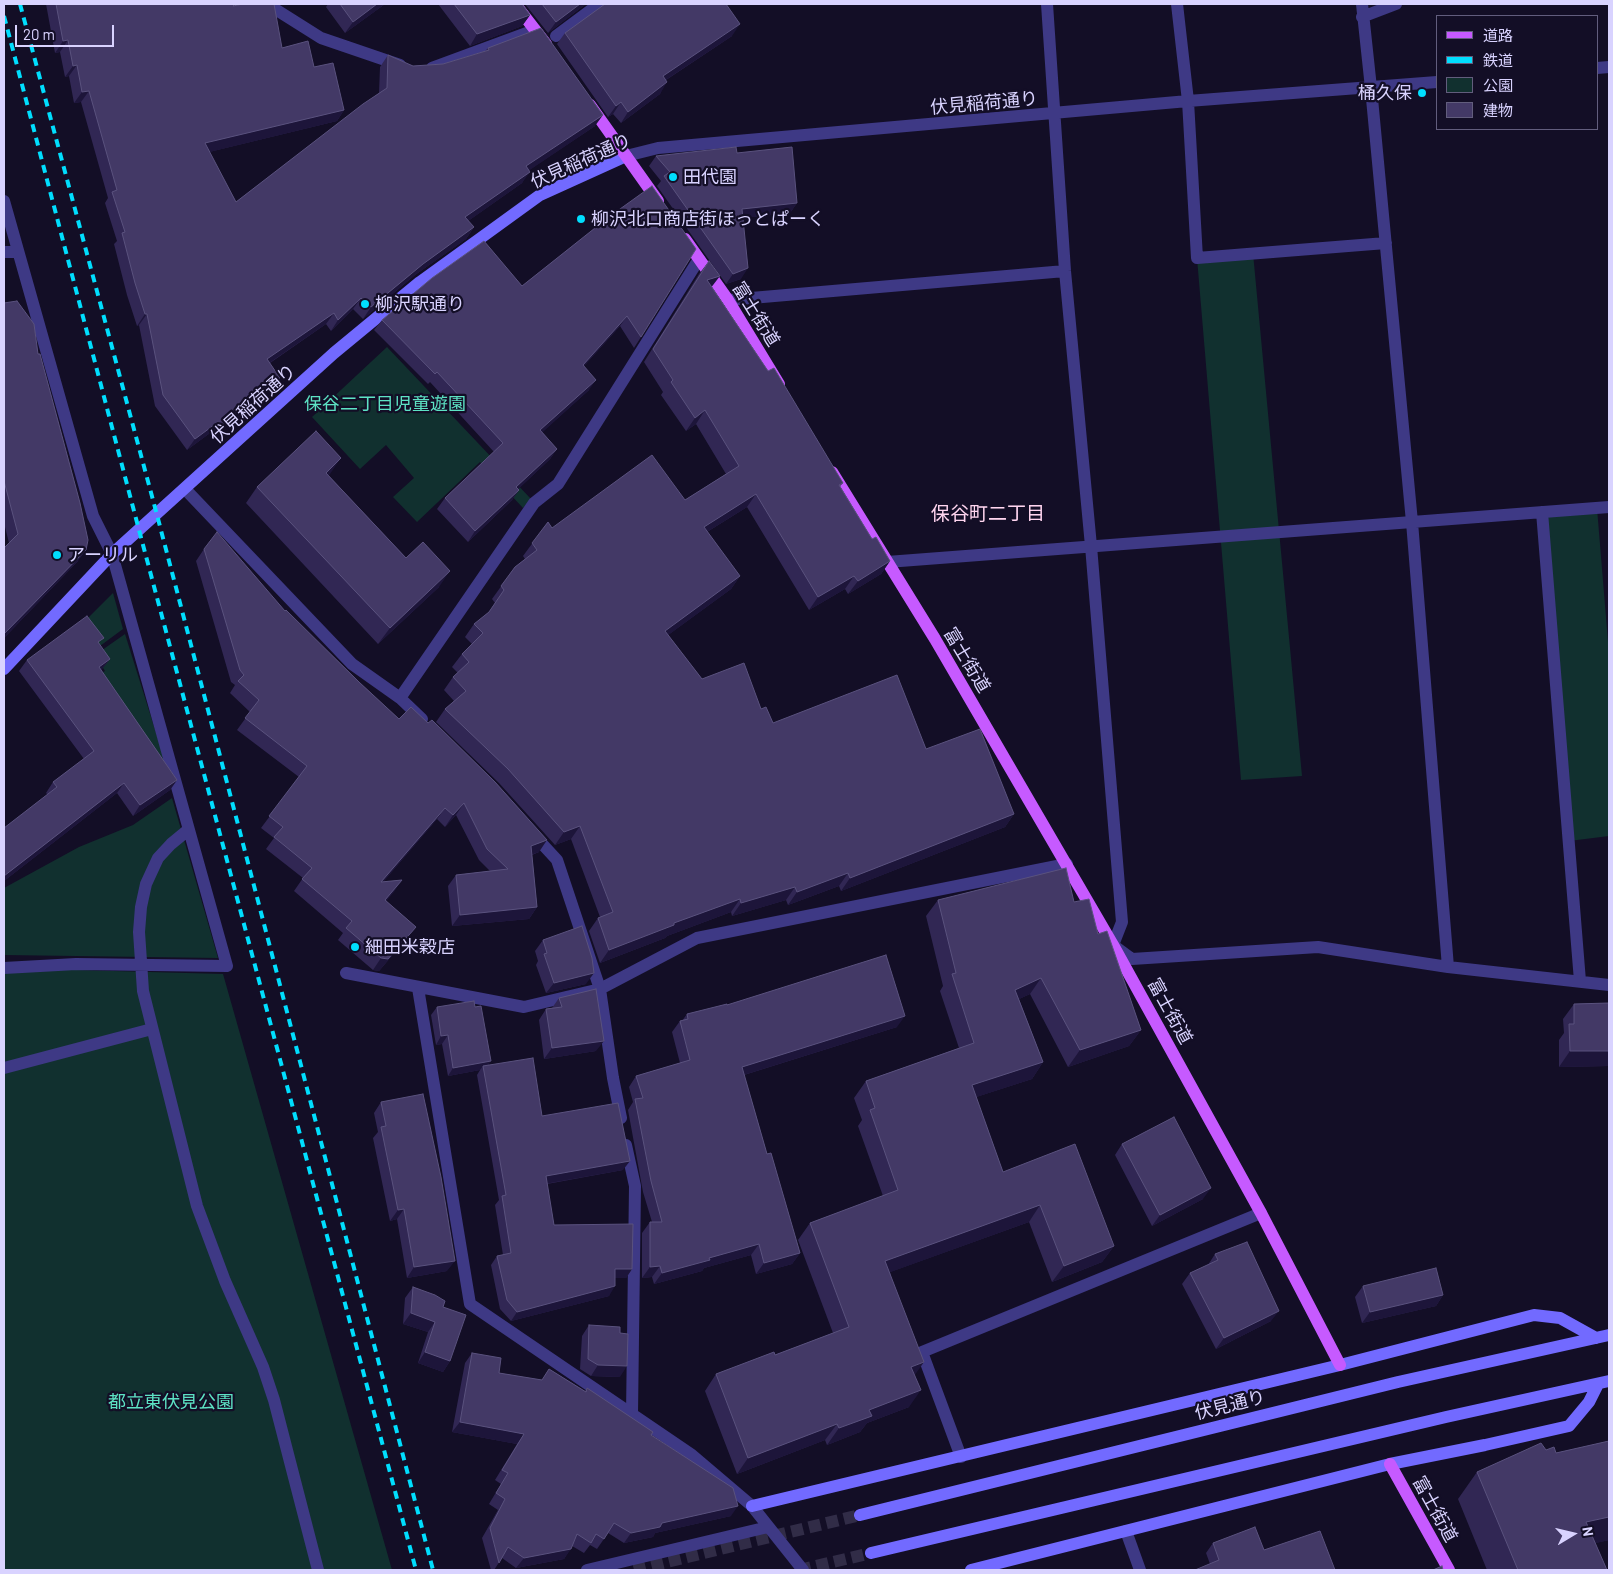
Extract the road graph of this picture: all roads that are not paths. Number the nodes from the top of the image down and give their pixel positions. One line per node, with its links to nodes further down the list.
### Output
1 (267, 4): 9 (street)
2 (515, 4): 9 (main road)
3 (599, 4): 10 (street)
4 (1047, 4): 16 (street)
5 (1178, 4): 15 (street)
6 (1362, 4): 8 (street)
7 (1396, 4): 8 (street)
8 (1362, 17): 13 (street)
9 (535, 30): 11 (main road)
10 (556, 36)
11 (552, 51)
12 (1436, 82): 13 (street, 伏見稲荷通り)
13 (1372, 88): 15 (street, 伏見稲荷通り); 21 (street)
14 (580, 92): 17 (main road)
15 (1188, 101): 16 (street, 伏見稲荷通り); 21 (street)
16 (1054, 114): 17 (street, 伏見稲荷通り); 25 (street)
17 (626, 156): 19 (main road); 29 (main road, 伏見稲荷通り)
18 (4, 201): 23 (street)
19 (666, 212)
20 (677, 228): 24 (main road, 富士街道)
21 (1386, 243): 32 (street)
22 (4, 252): 23 (street)
23 (17, 252): 34 (street)
24 (699, 260): 26 (main road, 富士街道); 37 (street)
25 (1065, 271): 26 (street); 33 (street)
26 (728, 300): 27 (main road, 富士街道)
27 (785, 393)
28 (826, 461): 35 (main road, 富士街道)
29 (185, 489): 34 (main road, 伏見稲荷通り); 37 (street)
30 (1609, 507): 31 (street)
31 (1542, 512): 32 (street); 47 (street)
32 (1412, 522): 33 (street); 44 (street)
33 (1091, 546): 35 (street); 42 (street)
34 (112, 554): 36 (main road, 伏見稲荷通り); 40 (street)
35 (887, 562): 41 (main road, 富士街道)
36 (4, 669)
37 (400, 698): 38 (street)
38 (428, 726)
39 (525, 824): 50 (street)
40 (188, 830): 43 (street); 43 (street)
41 (1067, 864): 42 (main road, 富士街道); 50 (street)
42 (1114, 945): 44 (street); 53 (main road, 富士街道)
43 (141, 965): 45 (street); 51 (street)
44 (1448, 967): 47 (street)
45 (4, 968)
46 (346, 973): 49 (street)
47 (1580, 981): 48 (street)
48 (1609, 984)
49 (418, 988): 50 (street); 58 (street)
50 (600, 989): 58 (street)
51 (152, 1029): 52 (street); 66 (street)
52 (4, 1068)
53 (1261, 1213): 56 (main road, 富士街道); 59 (street)
54 (1609, 1335): 55 (main road, 伏見通り)
55 (1596, 1338): 56 (main road); 62 (main road, 伏見通り)
56 (1340, 1365): 59 (main road)
57 (1604, 1382): 60 (main road); 65 (main road)
58 (632, 1414): 61 (street)
59 (961, 1457): 61 (main road)
60 (1390, 1464): 64 (main road); 71 (main road, 富士街道)
61 (752, 1506): 63 (street)
62 (860, 1514)
63 (768, 1527): 67 (street); 68 (street)
64 (1126, 1531): 69 (main road); 70 (street)
65 (871, 1552)
66 (318, 1570)
67 (587, 1570)
68 (804, 1570)
69 (971, 1570)
70 (1140, 1570)
71 (1449, 1570)

